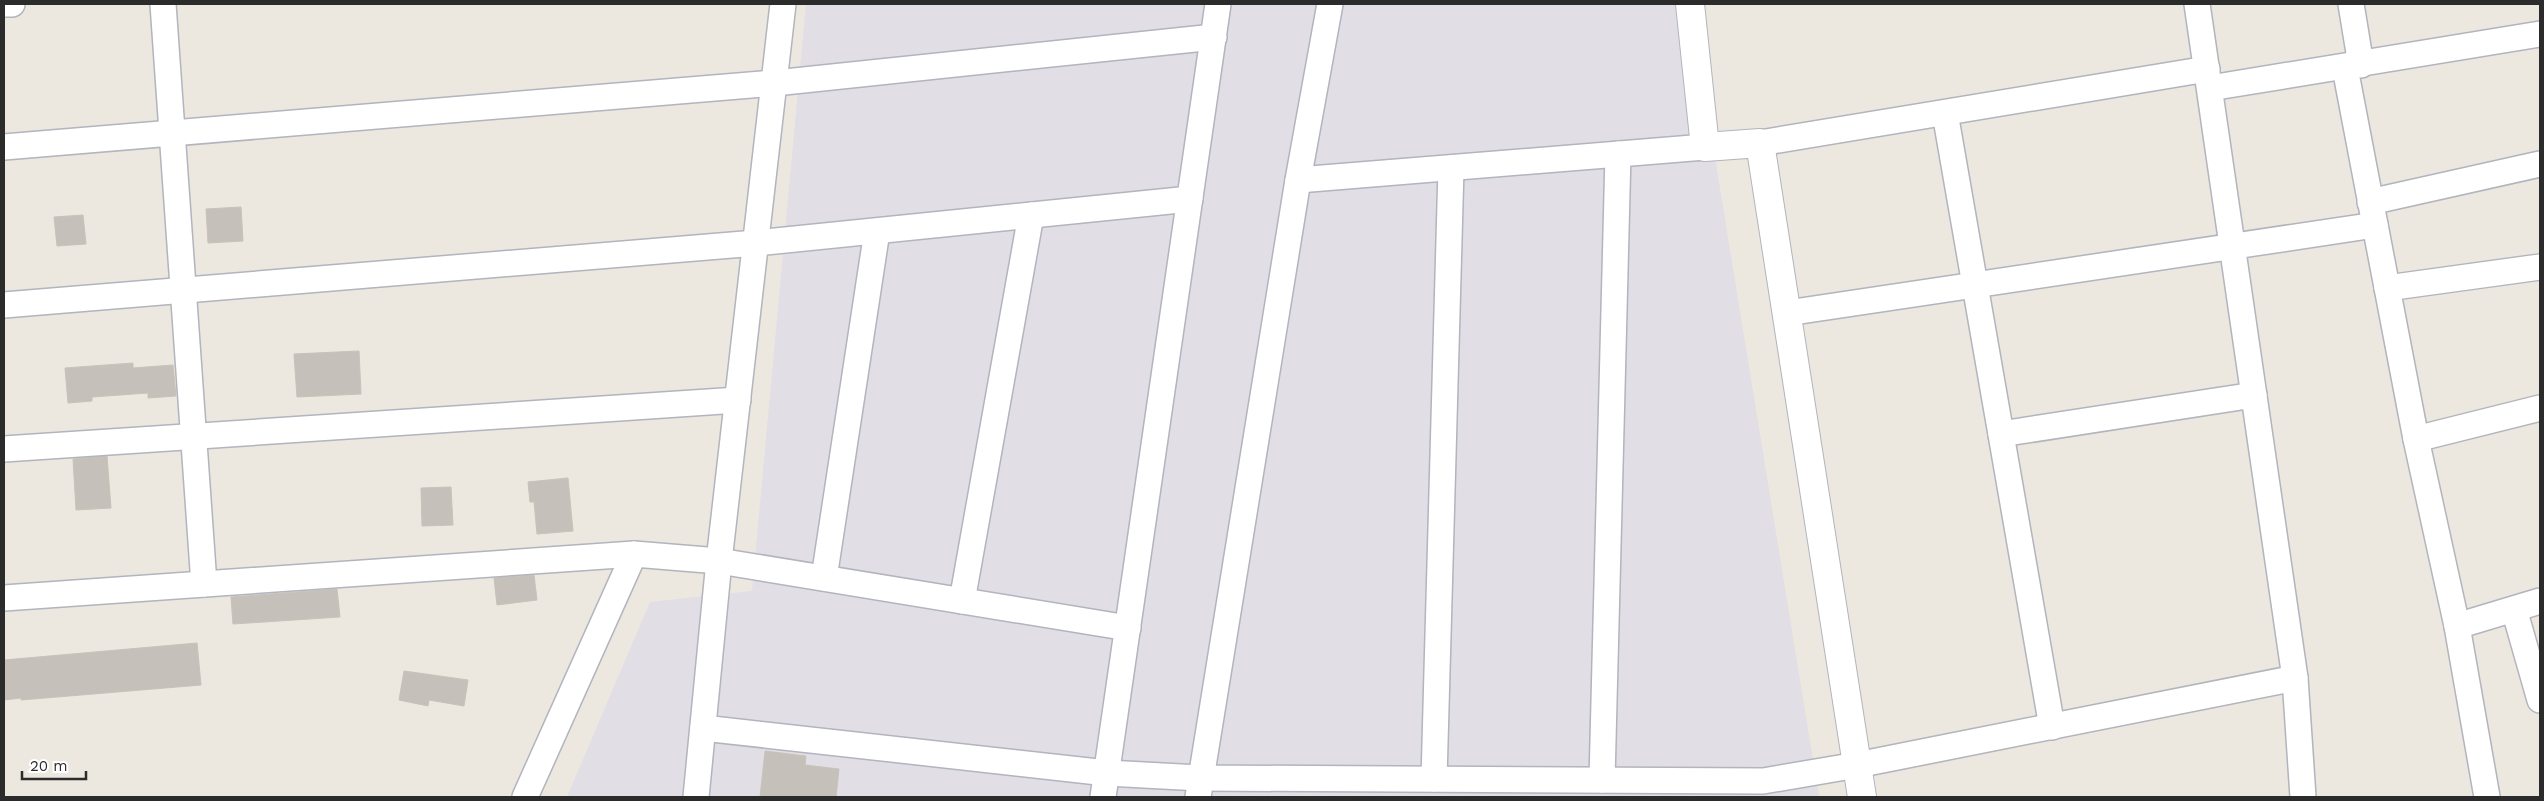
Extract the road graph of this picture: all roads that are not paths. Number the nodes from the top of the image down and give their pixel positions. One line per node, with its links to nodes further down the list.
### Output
1 (4, 4): 2 (street)
2 (12, 4)
3 (163, 4): 16 (street)
4 (783, 4): 14 (street)
5 (1218, 4): 11 (street)
6 (1330, 4): 23 (street)
7 (1690, 4): 19 (street)
8 (2197, 4): 13 (street)
9 (2351, 4): 12 (street)
10 (2540, 34): 12 (street)
11 (1214, 37): 14 (street); 24 (street)
12 (2353, 66): 13 (street); 25 (street)
13 (2208, 79): 15 (street); 29 (street)
14 (774, 83): 16 (street); 28 (street)
15 (1944, 113): 17 (street); 31 (street)
16 (172, 133): 18 (street); 33 (street)
17 (1760, 143): 19 (street); 35 (street)
18 (4, 147)
19 (1705, 147): 20 (street)
20 (1618, 154): 22 (street); 60 (street)
21 (2540, 164): 25 (street)
22 (1450, 168): 23 (street); 59 (street)
23 (1298, 180): 61 (street)
24 (1190, 199): 26 (street); 52 (street)
25 (2372, 213): 29 (street); 32 (street)
26 (1031, 215): 27 (street); 48 (street)
27 (877, 231): 28 (street); 45 (street)
28 (756, 243): 33 (street); 37 (street)
29 (2233, 246): 31 (street); 36 (street)
30 (2540, 266): 32 (street)
31 (1974, 285): 35 (street); 39 (street)
32 (2387, 288): 41 (street)
33 (184, 290): 34 (street); 40 (street)
34 (4, 305)
35 (1787, 313): 57 (street)
36 (2254, 395): 39 (street); 53 (street)
37 (738, 400): 40 (street); 44 (street)
38 (2540, 408): 41 (street)
39 (2000, 434): 55 (street)
40 (194, 436): 42 (street); 46 (street)
41 (2416, 439): 51 (street)
42 (4, 449)
43 (634, 554): 44 (street); 46 (street); 63 (street)
44 (719, 561): 45 (street); 56 (street)
45 (824, 578): 48 (street)
46 (204, 584): 47 (street)
47 (4, 598)
48 (962, 601): 52 (street)
49 (2540, 601): 50 (street)
50 (2514, 609): 51 (street); 54 (street)
51 (2457, 626): 68 (street)
52 (1128, 628): 58 (street)
53 (2295, 678): 55 (street); 67 (street)
54 (2540, 700)
55 (2052, 727): 57 (street)
56 (703, 728): 58 (street); 64 (street)
57 (1857, 765): 62 (street); 66 (street)
58 (1107, 773): 61 (street); 65 (street)
59 (1434, 779): 60 (street); 61 (street)
60 (1602, 780): 62 (street)
61 (1199, 788)
62 (1763, 789)
63 (526, 797)
64 (696, 797)
65 (1103, 797)
66 (1862, 797)
67 (2303, 797)
68 (2487, 797)

